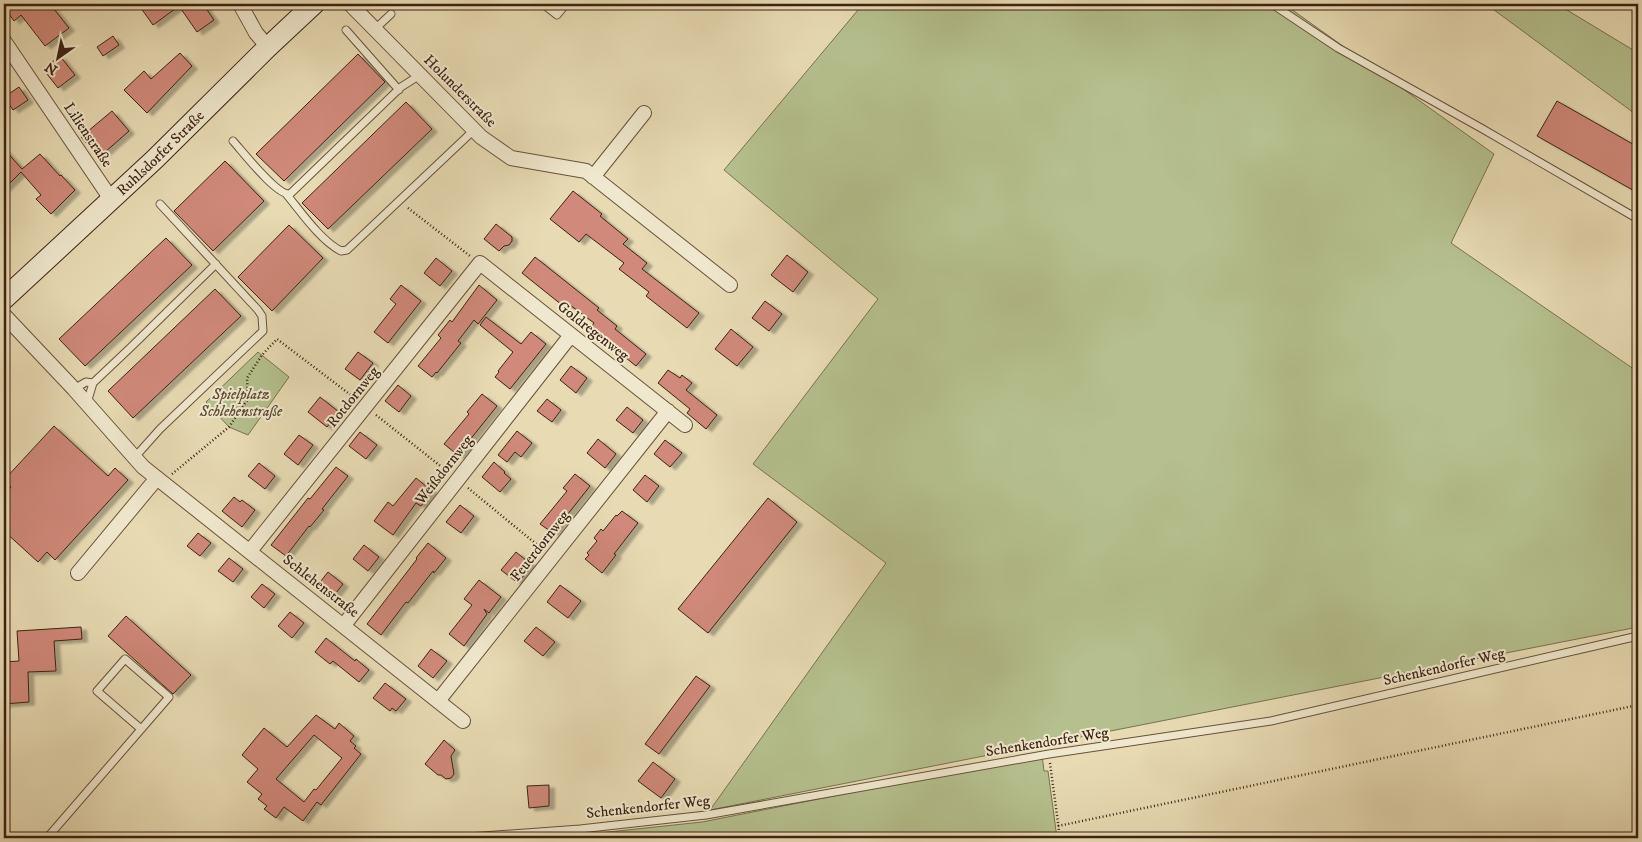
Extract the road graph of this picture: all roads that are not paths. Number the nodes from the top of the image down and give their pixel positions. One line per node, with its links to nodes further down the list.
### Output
1 (240, 4): 11 (street)
2 (314, 4): 11 (main road, Ruhlsdorfer Straße)
3 (350, 4): 8 (street, Holunderstraße)
4 (542, 4): 5 (lane)
5 (566, 4)
6 (1272, 4): 21 (lane)
7 (391, 14): 8 (lane)
8 (375, 29): 12 (street, Holunderstraße)
9 (346, 30): 13 (lane)
10 (4, 40): 19 (street, Lilienstraße)
11 (268, 47): 19 (main road, Ruhlsdorfer Straße)
12 (420, 75): 13 (lane); 15 (street, Holunderstraße)
13 (399, 90): 18 (lane)
14 (644, 112): 17 (street)
15 (474, 130): 17 (street, Holunderstraße); 18 (lane)
16 (233, 141): 18 (lane)
17 (593, 177): 24 (street, Holunderstraße)
18 (286, 195)
19 (111, 199): 25 (main road, Ruhlsdorfer Straße)
20 (160, 204): 23 (lane)
21 (1638, 219)
22 (480, 263): 27 (street, Goldregenweg); 35 (street, Rotdornweg)
23 (216, 264): 28 (lane); 33 (lane)
24 (730, 285)
25 (4, 299)
26 (4, 315): 29 (street, Schlehenstraße)
27 (571, 335): 31 (street, Goldregenweg); 37 (street, Weißdornweg)
28 (93, 383): 29 (lane); 30 (lane)
29 (74, 389): 30 (street, Schlehenstraße)
30 (86, 403): 33 (street, Schlehenstraße)
31 (668, 411): 32 (street, Goldregenweg); 39 (street, Feuerdornweg)
32 (685, 425)
33 (134, 458): 34 (street, Schlehenstraße)
34 (160, 480): 35 (street, Schlehenstraße); 36 (street)
35 (250, 551): 37 (street, Schlehenstraße)
36 (78, 573)
37 (344, 625): 39 (street, Schlehenstraße)
38 (1638, 636): 43 (lane, Schenkendorfer Weg)
39 (438, 701): 40 (street, Schlehenstraße)
40 (463, 721)
41 (141, 730): 41 (lane); 42 (lane)
42 (47, 838)
43 (454, 838)

